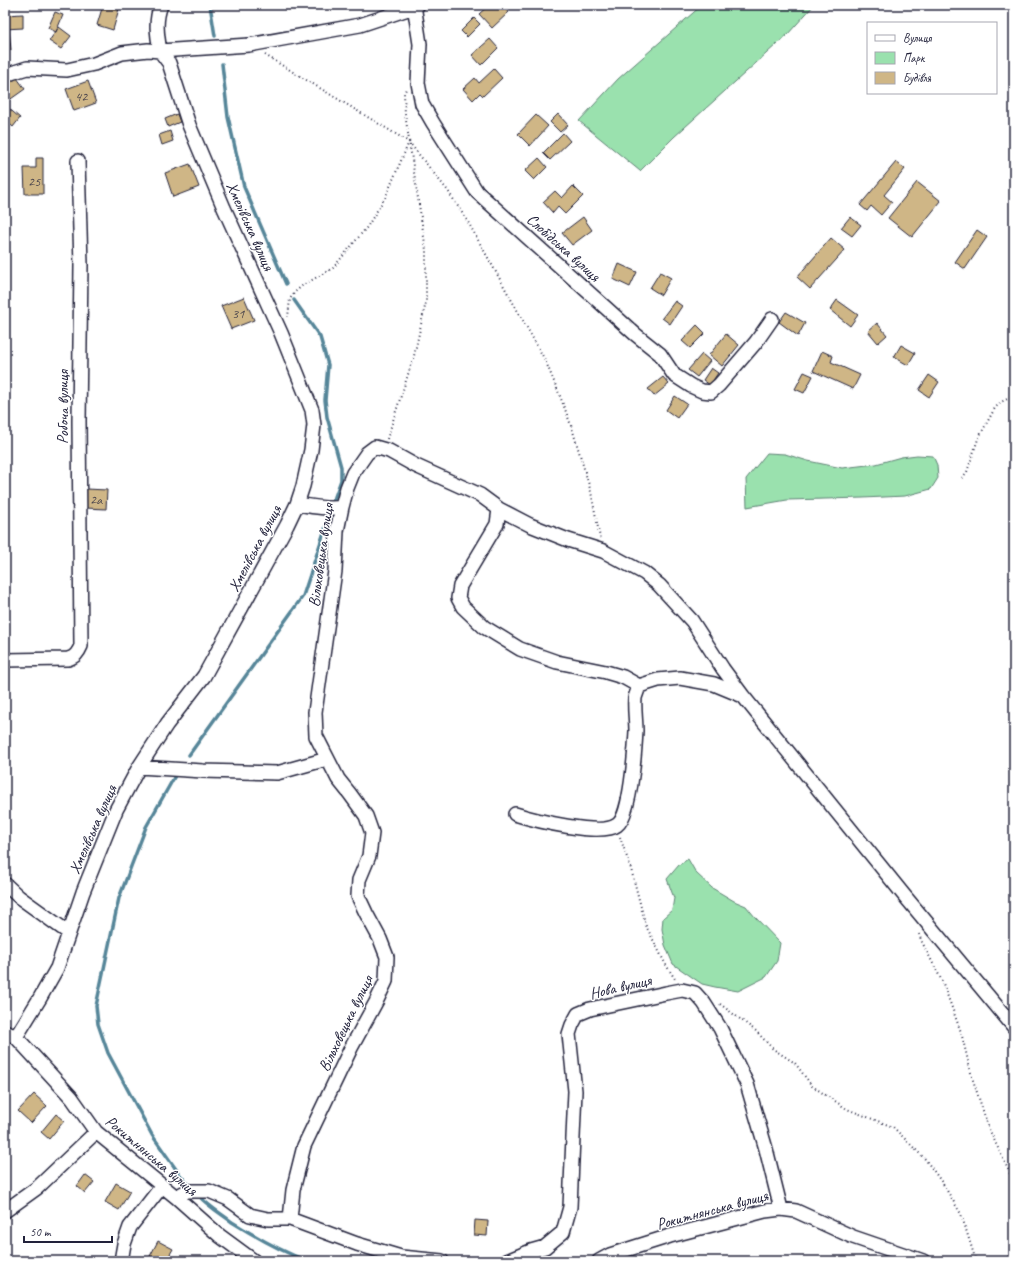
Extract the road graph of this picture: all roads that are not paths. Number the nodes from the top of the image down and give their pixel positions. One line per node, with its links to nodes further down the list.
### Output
1 (161, 5): 3 (street)
2 (415, 6): 3 (street); 6 (street, Слобідська вулиця)
3 (160, 51): 4 (street); 7 (street, Хмелівська вулиця)
4 (5, 75)
5 (78, 161): 10 (street, Робоча вулиця)
6 (772, 319)
7 (297, 504): 8 (street); 14 (street, Хмелівська вулиця)
8 (339, 507): 9 (street, Вільховецька вулиця); 13 (street, Вільховецька вулиця)
9 (499, 509): 11 (street); 12 (street)
10 (5, 660)
11 (639, 686): 12 (street); 15 (street)
12 (742, 696): 18 (street)
13 (327, 759): 14 (street); 25 (street, Вільховецька вулиця)
14 (139, 767): 17 (street, Хмелівська вулиця)
15 (515, 814)
16 (5, 884): 17 (street)
17 (69, 933): 19 (street, Хмелівська вулиця)
18 (1014, 1027)
19 (10, 1035): 20 (street, Рокитнянська вулиця)
20 (96, 1132): 21 (street, Рокитнянська вулиця); 24 (street)
21 (162, 1186): 22 (street, Рокитнянська вулиця); 26 (street)
22 (182, 1194): 25 (street, Рокитнянська вулиця); 27 (street, Рокитнянська вулиця)
23 (781, 1209): 29 (street, Нова вулиця); 30 (street, Рокитнянська вулиця); 31 (street, Рокитнянська вулиця)
24 (5, 1211)
25 (290, 1219): 28 (street, Рокитнянська вулиця)
26 (122, 1261)
27 (254, 1261)
28 (442, 1261)
29 (507, 1261)
30 (599, 1261)
31 (923, 1261)

